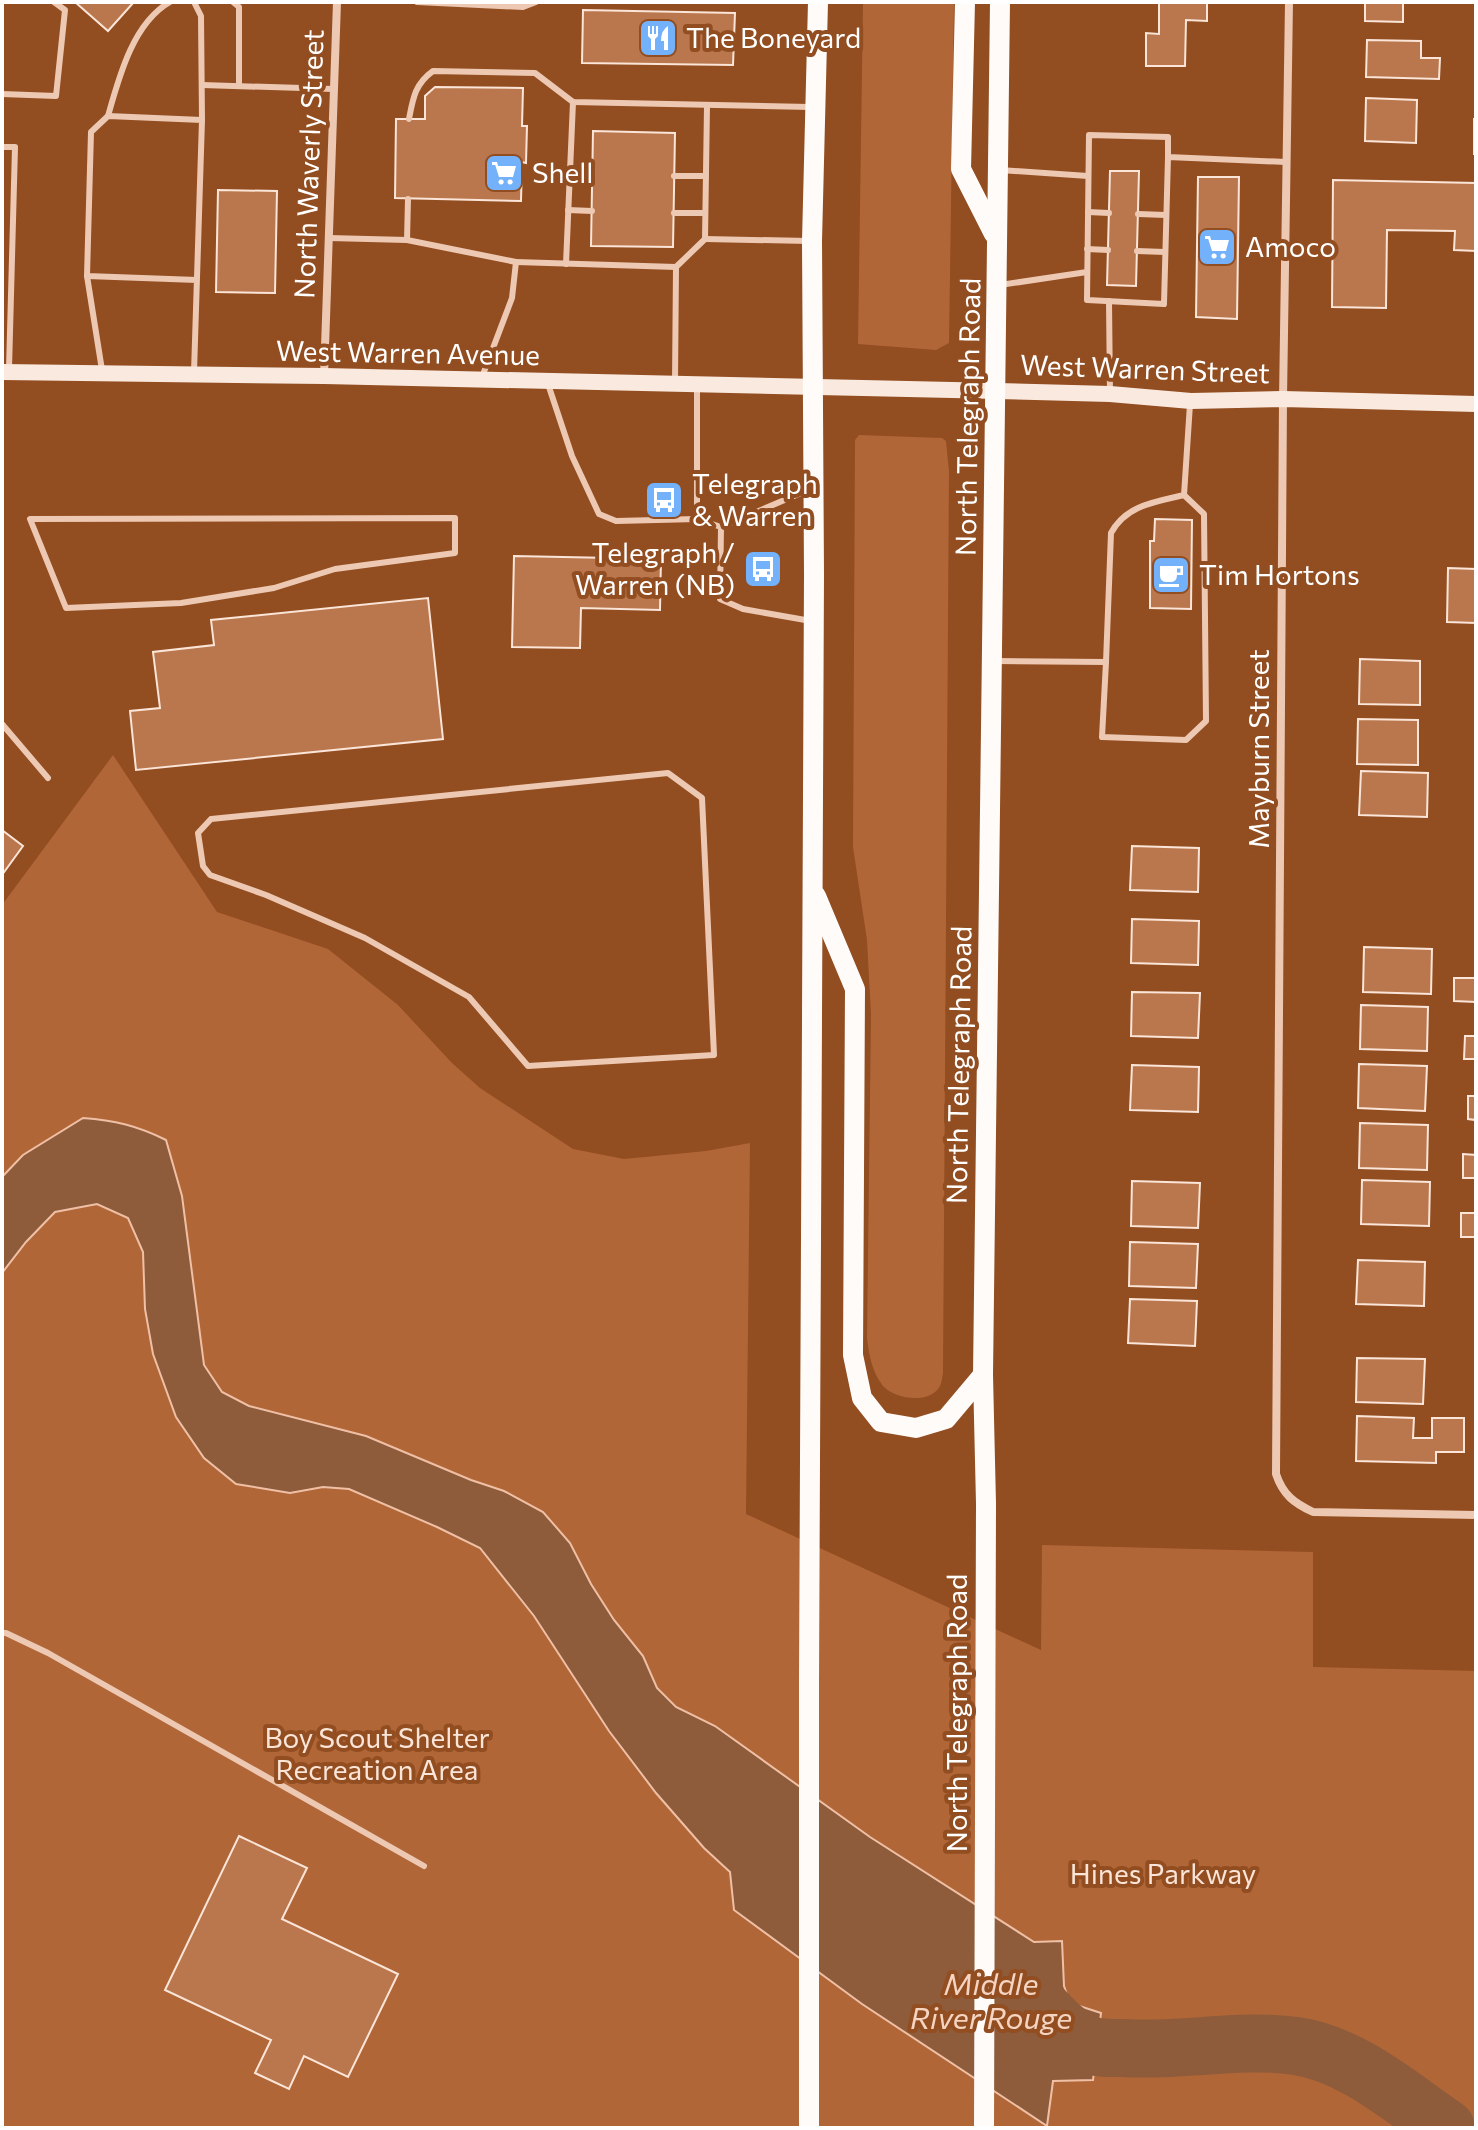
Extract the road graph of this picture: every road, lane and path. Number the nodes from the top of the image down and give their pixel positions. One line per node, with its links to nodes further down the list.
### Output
1 (54, 2): 15 (lane)
2 (170, 2): 19 (lane)
3 (194, 2): 12 (lane)
4 (233, 2): 13 (lane)
5 (337, 2): 14 (street, North Waverly Street)
6 (417, 2): 7 (lane)
7 (536, 2)
8 (818, 2): 18 (main road)
9 (965, 2): 40 (main road)
10 (1000, 2): 25 (main road, North Telegraph Road)
11 (1289, 2): 24 (street, Mayburn Street)
12 (202, 85): 13 (lane); 21 (lane)
13 (239, 86): 14 (lane)
14 (334, 89): 41 (street, North Waverly Street)
15 (2, 94)
16 (573, 102): 17 (lane); 20 (lane); 26 (lane)
17 (707, 106): 18 (lane); 29 (lane)
18 (815, 107): 44 (main road)
19 (108, 116): 21 (lane); 53 (lane)
20 (409, 119)
21 (202, 120): 54 (lane)
22 (2, 147): 57 (lane)
23 (1168, 157): 24 (lane); 30 (lane); 39 (lane)
24 (1286, 162): 68 (street, Mayburn Street)
25 (997, 170): 30 (lane); 40 (main road, North Telegraph Road)
26 (570, 172): 27 (lane); 32 (lane)
27 (592, 173)
28 (674, 176): 29 (lane)
29 (706, 176): 36 (lane)
30 (1088, 176): 34 (lane)
31 (408, 199): 43 (lane)
32 (568, 210): 33 (lane); 50 (lane)
33 (592, 211)
34 (1088, 212): 37 (lane); 45 (lane)
35 (674, 213): 36 (lane)
36 (705, 213): 42 (lane)
37 (1109, 213)
38 (1138, 214): 39 (lane)
39 (1166, 215): 48 (lane)
40 (996, 237): 55 (main road, North Telegraph Road)
41 (329, 238): 43 (lane); 60 (street, North Waverly Street)
42 (705, 239): 44 (lane); 51 (lane)
43 (407, 240): 49 (lane)
44 (812, 241): 65 (main road)
45 (1087, 249): 46 (lane); 52 (lane)
46 (1108, 250)
47 (1137, 251): 48 (lane)
48 (1165, 252): 56 (lane)
49 (516, 262): 50 (lane); 61 (lane)
50 (566, 264): 51 (lane)
51 (676, 267): 63 (lane)
52 (1087, 272): 55 (lane); 56 (lane)
53 (87, 276): 54 (lane); 58 (lane)
54 (197, 280): 59 (lane)
55 (998, 286): 66 (main road, North Telegraph Road)
56 (1109, 301): 67 (lane)
57 (6, 372): 58 (main road, West Warren Avenue)
58 (102, 374): 59 (main road, West Warren Avenue)
59 (194, 375): 60 (main road, West Warren Avenue)
60 (324, 376): 61 (main road, West Warren Avenue)
61 (481, 380): 62 (main road, West Warren Avenue)
62 (547, 382): 63 (main road, West Warren Avenue); 74 (lane)
63 (675, 385): 64 (main road, West Warren Avenue)
64 (697, 385): 65 (main road, West Warren Avenue); 74 (lane)
65 (813, 388): 66 (main road, West Warren Street); 71 (main road)
66 (997, 391): 67 (main road, West Warren Street); 77 (main road, North Telegraph Road)
67 (1110, 394): 69 (main road, West Warren Street)
68 (1283, 399): 69 (main road, West Warren Street); 70 (main road, West Warren Street); 84 (street, Mayburn Street)
69 (1191, 401): 72 (lane)
70 (1476, 404)
71 (814, 488): 75 (lane); 76 (main road)
72 (1184, 495): 78 (lane); 78 (lane)
73 (30, 519): 73 (lane)
74 (697, 519): 75 (lane)
75 (721, 527): 76 (lane)
76 (814, 621): 81 (main road)
77 (992, 660): 78 (lane); 83 (main road, North Telegraph Road)
78 (1106, 662)
79 (2, 724): 80 (lane)
80 (48, 778)
81 (813, 889): 83 (main road); 87 (main road)
82 (714, 1055): 82 (lane)
83 (983, 1375): 88 (main road, North Telegraph Road)
84 (1476, 1515)
85 (2, 1633): 86 (lane)
86 (424, 1866)
87 (809, 2128)
88 (984, 2128)

